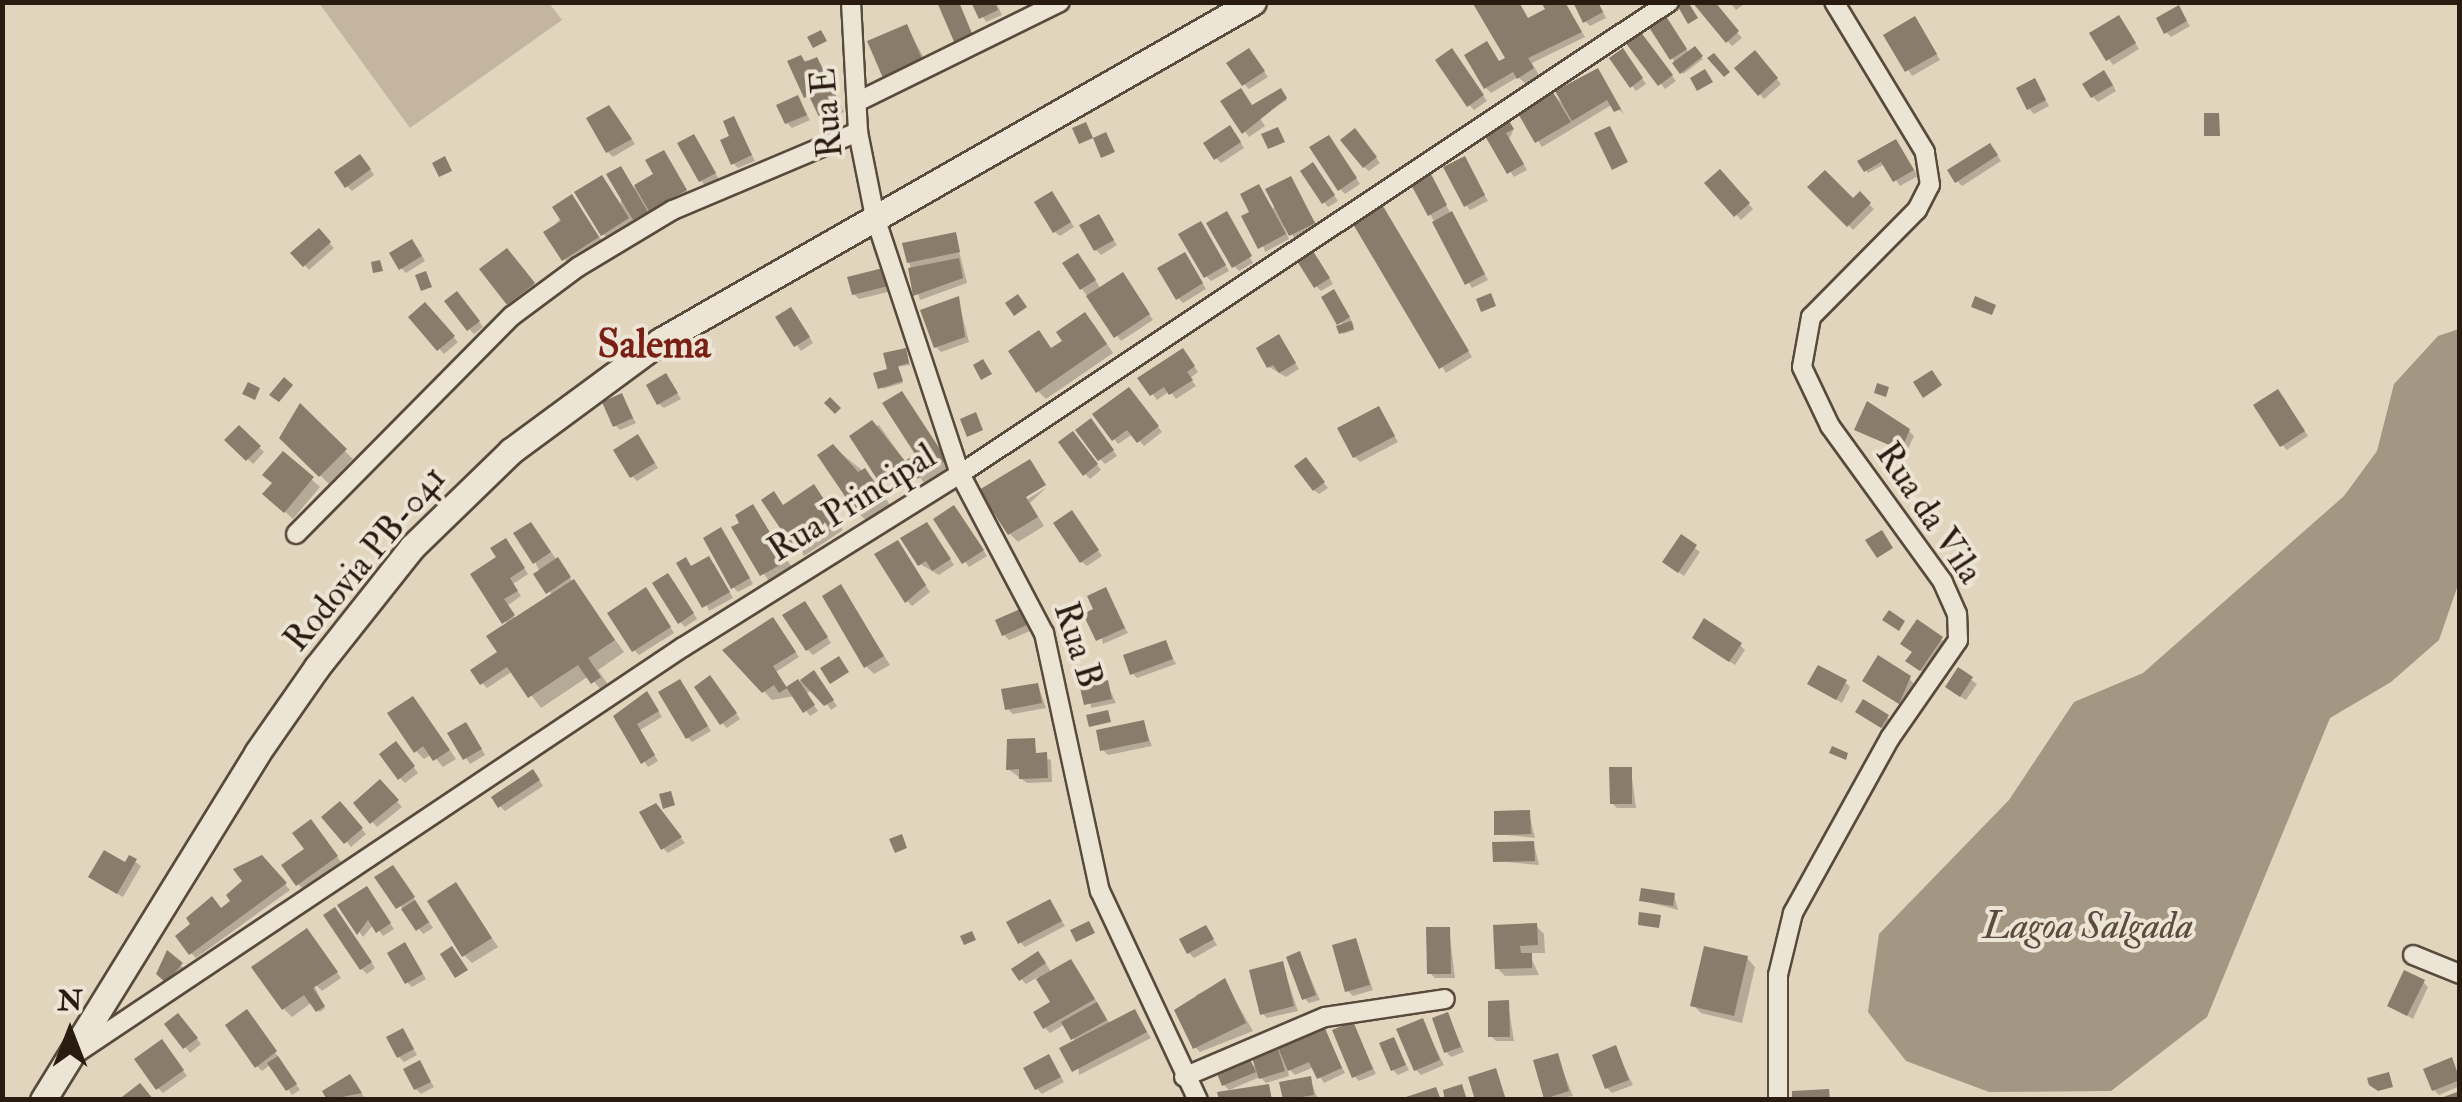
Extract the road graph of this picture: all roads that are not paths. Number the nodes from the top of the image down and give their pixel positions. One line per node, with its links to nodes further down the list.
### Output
1 (852, 2): 6 (street, Rua E)
2 (1060, 2): 6 (street)
3 (1253, 2): 8 (main road, Rodovia PB-041)
4 (1669, 2): 9 (street, Rua Principal)
5 (1834, 2): 18 (street, Rua da Vila)
6 (856, 102): 7 (street, Rua E)
7 (858, 132): 8 (street, Rua E); 10 (street)
8 (874, 216): 9 (street, Rua B); 14 (main road, Rodovia PB-041)
9 (960, 474): 14 (street, Rua Principal); 15 (street, Rua B)
10 (296, 534)
11 (2413, 954): 12 (street)
12 (2460, 974)
13 (1446, 999): 15 (street)
14 (68, 1058): 16 (main road, Rodovia PB-041)
15 (1184, 1076): 17 (street, Rua B)
16 (43, 1100)
17 (1198, 1100)
18 (1778, 1100)

